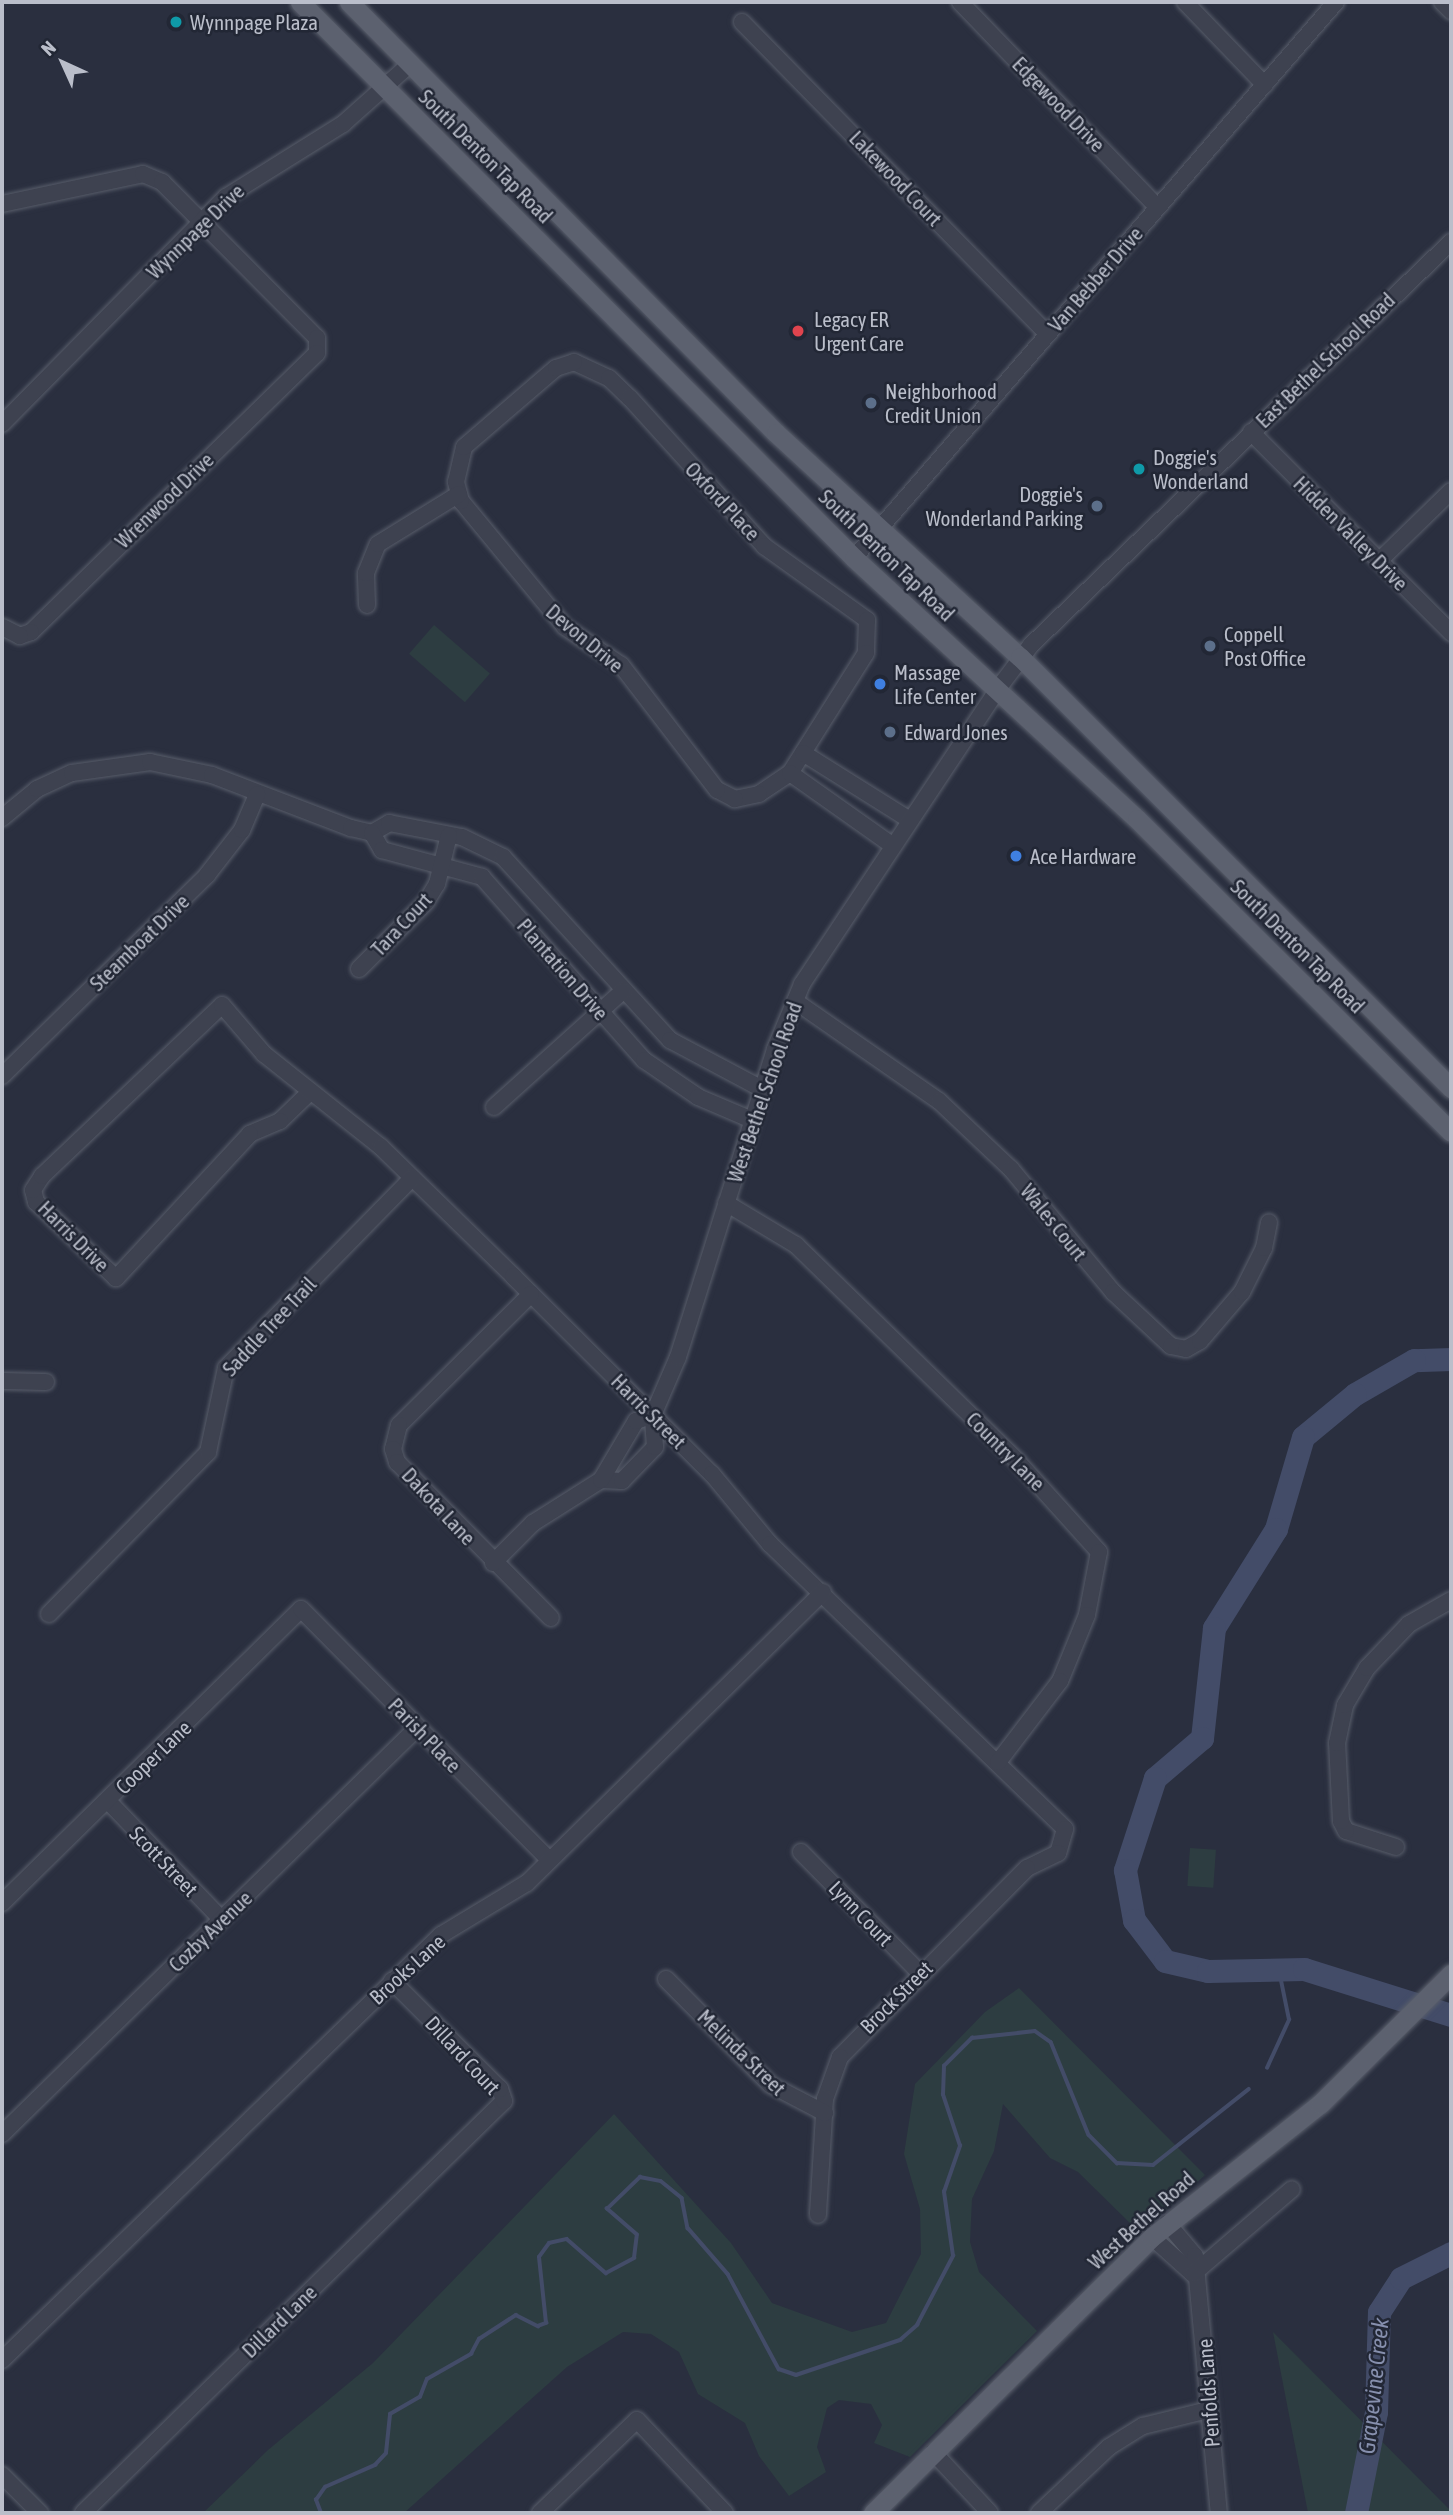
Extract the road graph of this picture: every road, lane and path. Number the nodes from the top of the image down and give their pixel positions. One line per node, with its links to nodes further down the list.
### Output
1 (300, 2): 11 (main road, South Denton Tap Road)
2 (349, 2): 9 (main road, South Denton Tap Road)
3 (960, 2): 13 (street, Edgewood Drive)
4 (1185, 2): 10 (street)
5 (1336, 2): 10 (street, Van Bebber Drive)
6 (1442, 2): 7 (street)
7 (1451, 11)
8 (742, 22): 17 (street, Lakewood Court)
9 (410, 64): 11 (street, Wynnpage Drive); 16 (main road, South Denton Tap Road)
10 (1265, 85): 13 (street, Van Bebber Drive)
11 (386, 88): 14 (street, Wynnpage Drive); 18 (main road, South Denton Tap Road)
12 (2, 204): 14 (street)
13 (1157, 207): 17 (street, Van Bebber Drive)
14 (201, 220): 19 (street, Wynnpage Drive); 27 (street, Wrenwood Drive)
15 (1451, 242): 20 (street, East Bethel School Road)
16 (672, 327): 18 (main road); 23 (main road, South Denton Tap Road)
17 (1048, 334): 23 (street, Van Bebber Drive)
18 (648, 352): 24 (main road, South Denton Tap Road)
19 (2, 424)
20 (1251, 432): 25 (street, Hidden Valley Drive); 29 (street, East Bethel School Road)
21 (458, 488): 26 (street); 31 (street, Oxford Place); 32 (street, Devon Drive)
22 (1451, 491): 25 (street)
23 (880, 530): 24 (street, Van Bebber Drive); 29 (main road, South Denton Tap Road)
24 (854, 558): 30 (main road, South Denton Tap Road)
25 (1379, 561): 28 (street, Hidden Valley Drive)
26 (367, 605)
27 (4, 630)
28 (1451, 633)
29 (1020, 657): 30 (street, East Bethel School Road); 40 (main road, South Denton Tap Road)
30 (997, 690): 35 (street, West Bethel School Road); 41 (main road, South Denton Tap Road)
31 (803, 753): 32 (street); 35 (street)
32 (790, 773): 38 (street)
33 (257, 794): 34 (street, Plantation Drive); 36 (street, Plantation Drive); 48 (street, Steamboat Drive)
34 (2, 818)
35 (910, 820): 38 (street, West Bethel School Road)
36 (372, 834): 37 (street, Plantation Drive); 39 (street, Plantation Drive)
37 (449, 835): 39 (street, Tara Court); 43 (street, Plantation Drive)
38 (893, 846): 44 (street, West Bethel School Road)
39 (443, 865): 42 (street, Tara Court); 46 (street, Plantation Drive)
40 (1302, 937): 41 (main road); 47 (main road, South Denton Tap Road)
41 (1280, 959): 49 (main road, South Denton Tap Road)
42 (359, 969)
43 (623, 991): 46 (street); 51 (street, Plantation Drive)
44 (795, 1001): 51 (street, West Bethel School Road); 58 (street, Wales Court)
45 (222, 1005): 52 (street, Harris Street); 52 (street, Harris Drive)
46 (600, 1011): 53 (street); 54 (street, Plantation Drive)
47 (1418, 1054): 49 (main road); 50 (main road, South Denton Tap Road)
48 (2, 1076)
49 (1396, 1076): 55 (main road, South Denton Tap Road)
50 (1451, 1088)
51 (762, 1089): 54 (street, West Bethel School Road)
52 (307, 1094): 56 (street, Harris Street)
53 (494, 1107)
54 (752, 1120): 57 (street, West Bethel School Road)
55 (1451, 1132)
56 (412, 1178): 59 (street, Harris Street); 68 (street, Saddle Tree Trail)
57 (726, 1203): 62 (street, West Bethel School Road); 71 (street, Country Lane)
58 (1269, 1222)
59 (531, 1294): 62 (street, Harris Street); 64 (street, Dakota Lane)
60 (2, 1381): 61 (street)
61 (46, 1382)
62 (653, 1415): 63 (street); 63 (street); 65 (street, Harris Street)
63 (601, 1480): 64 (street)
64 (493, 1563): 69 (street, Dakota Lane)
65 (823, 1592): 71 (street, Harris Street); 76 (street, Brooks Lane)
66 (1451, 1600): 74 (street)
67 (301, 1609): 70 (street, Parish Place); 72 (street, Cooper Lane)
68 (49, 1614)
69 (551, 1618)
70 (417, 1728): 76 (street, Parish Place); 78 (street, Cozby Avenue)
71 (998, 1762): 73 (street, Harris Street)
72 (108, 1801): 77 (street, Cooper Lane); 78 (street, Scott Street)
73 (1065, 1829): 79 (street, Brock Street)
74 (1396, 1847)
75 (801, 1852): 79 (street, Lynn Court)
76 (549, 1860): 82 (street, Brooks Lane)
77 (2, 1903)
78 (221, 1919): 85 (street, Cozby Avenue)
79 (920, 1973): 83 (street, Brock Street)
80 (666, 1979): 83 (street, Melinda Street)
81 (1446, 1979): 88 (main road, West Bethel Road)
82 (392, 1981): 84 (street, Dillard Court); 91 (street, Brooks Lane)
83 (825, 2113): 87 (street, Brock Street)
84 (477, 2130): 96 (street, Dillard Lane)
85 (2, 2134)
86 (1292, 2189): 90 (street)
87 (818, 2215)
88 (1167, 2223): 89 (main road, West Bethel Road); 90 (street, Penfolds Lane)
89 (1152, 2237): 90 (street); 93 (main road, West Bethel Road)
90 (1193, 2274): 92 (street, Penfolds Lane)
91 (2, 2360)
92 (1208, 2410): 101 (street); 102 (street, Penfolds Lane)
93 (933, 2452): 99 (main road, West Bethel Road); 100 (street)
94 (2, 2475): 95 (street)
95 (40, 2513)
96 (83, 2513)
97 (540, 2513): 98 (street)
98 (725, 2513)
99 (873, 2513)
100 (990, 2513)
101 (1039, 2513)
102 (1219, 2513)

